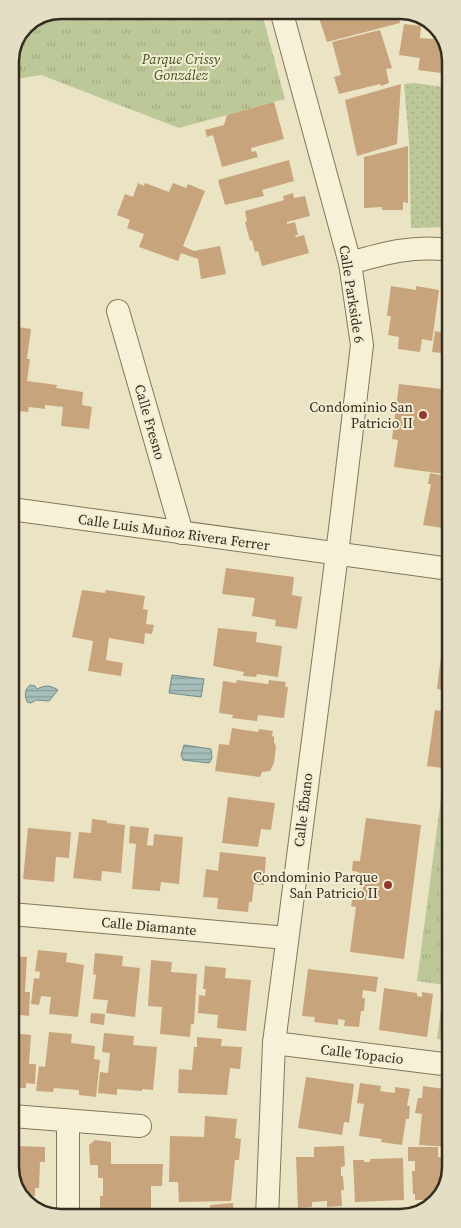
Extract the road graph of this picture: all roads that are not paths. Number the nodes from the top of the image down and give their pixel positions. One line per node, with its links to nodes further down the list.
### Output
1 (283, 19): 3 (street, Calle Parkside 6)
2 (442, 249): 3 (street)
3 (350, 263): 7 (street, Calle Parkside 6)
4 (118, 311): 6 (street, Calle Fresno)
5 (19, 510): 6 (street, Calle Luis Muñoz Rivera Ferrer)
6 (182, 533): 7 (street, Calle Luis Muñoz Rivera Ferrer)
7 (337, 554): 8 (street, Calle Luis Muñoz Rivera Ferrer); 10 (street, Calle Ébano)
8 (442, 568)
9 (19, 915): 10 (street, Calle Diamante)
10 (287, 938): 11 (street, Calle Ébano)
11 (274, 1043): 12 (street, Calle Topacio); 17 (street, Calle Ébano)
12 (442, 1064)
13 (19, 1117): 14 (street)
14 (68, 1121): 15 (street); 16 (street)
15 (140, 1126)
16 (68, 1209)
17 (267, 1209)

